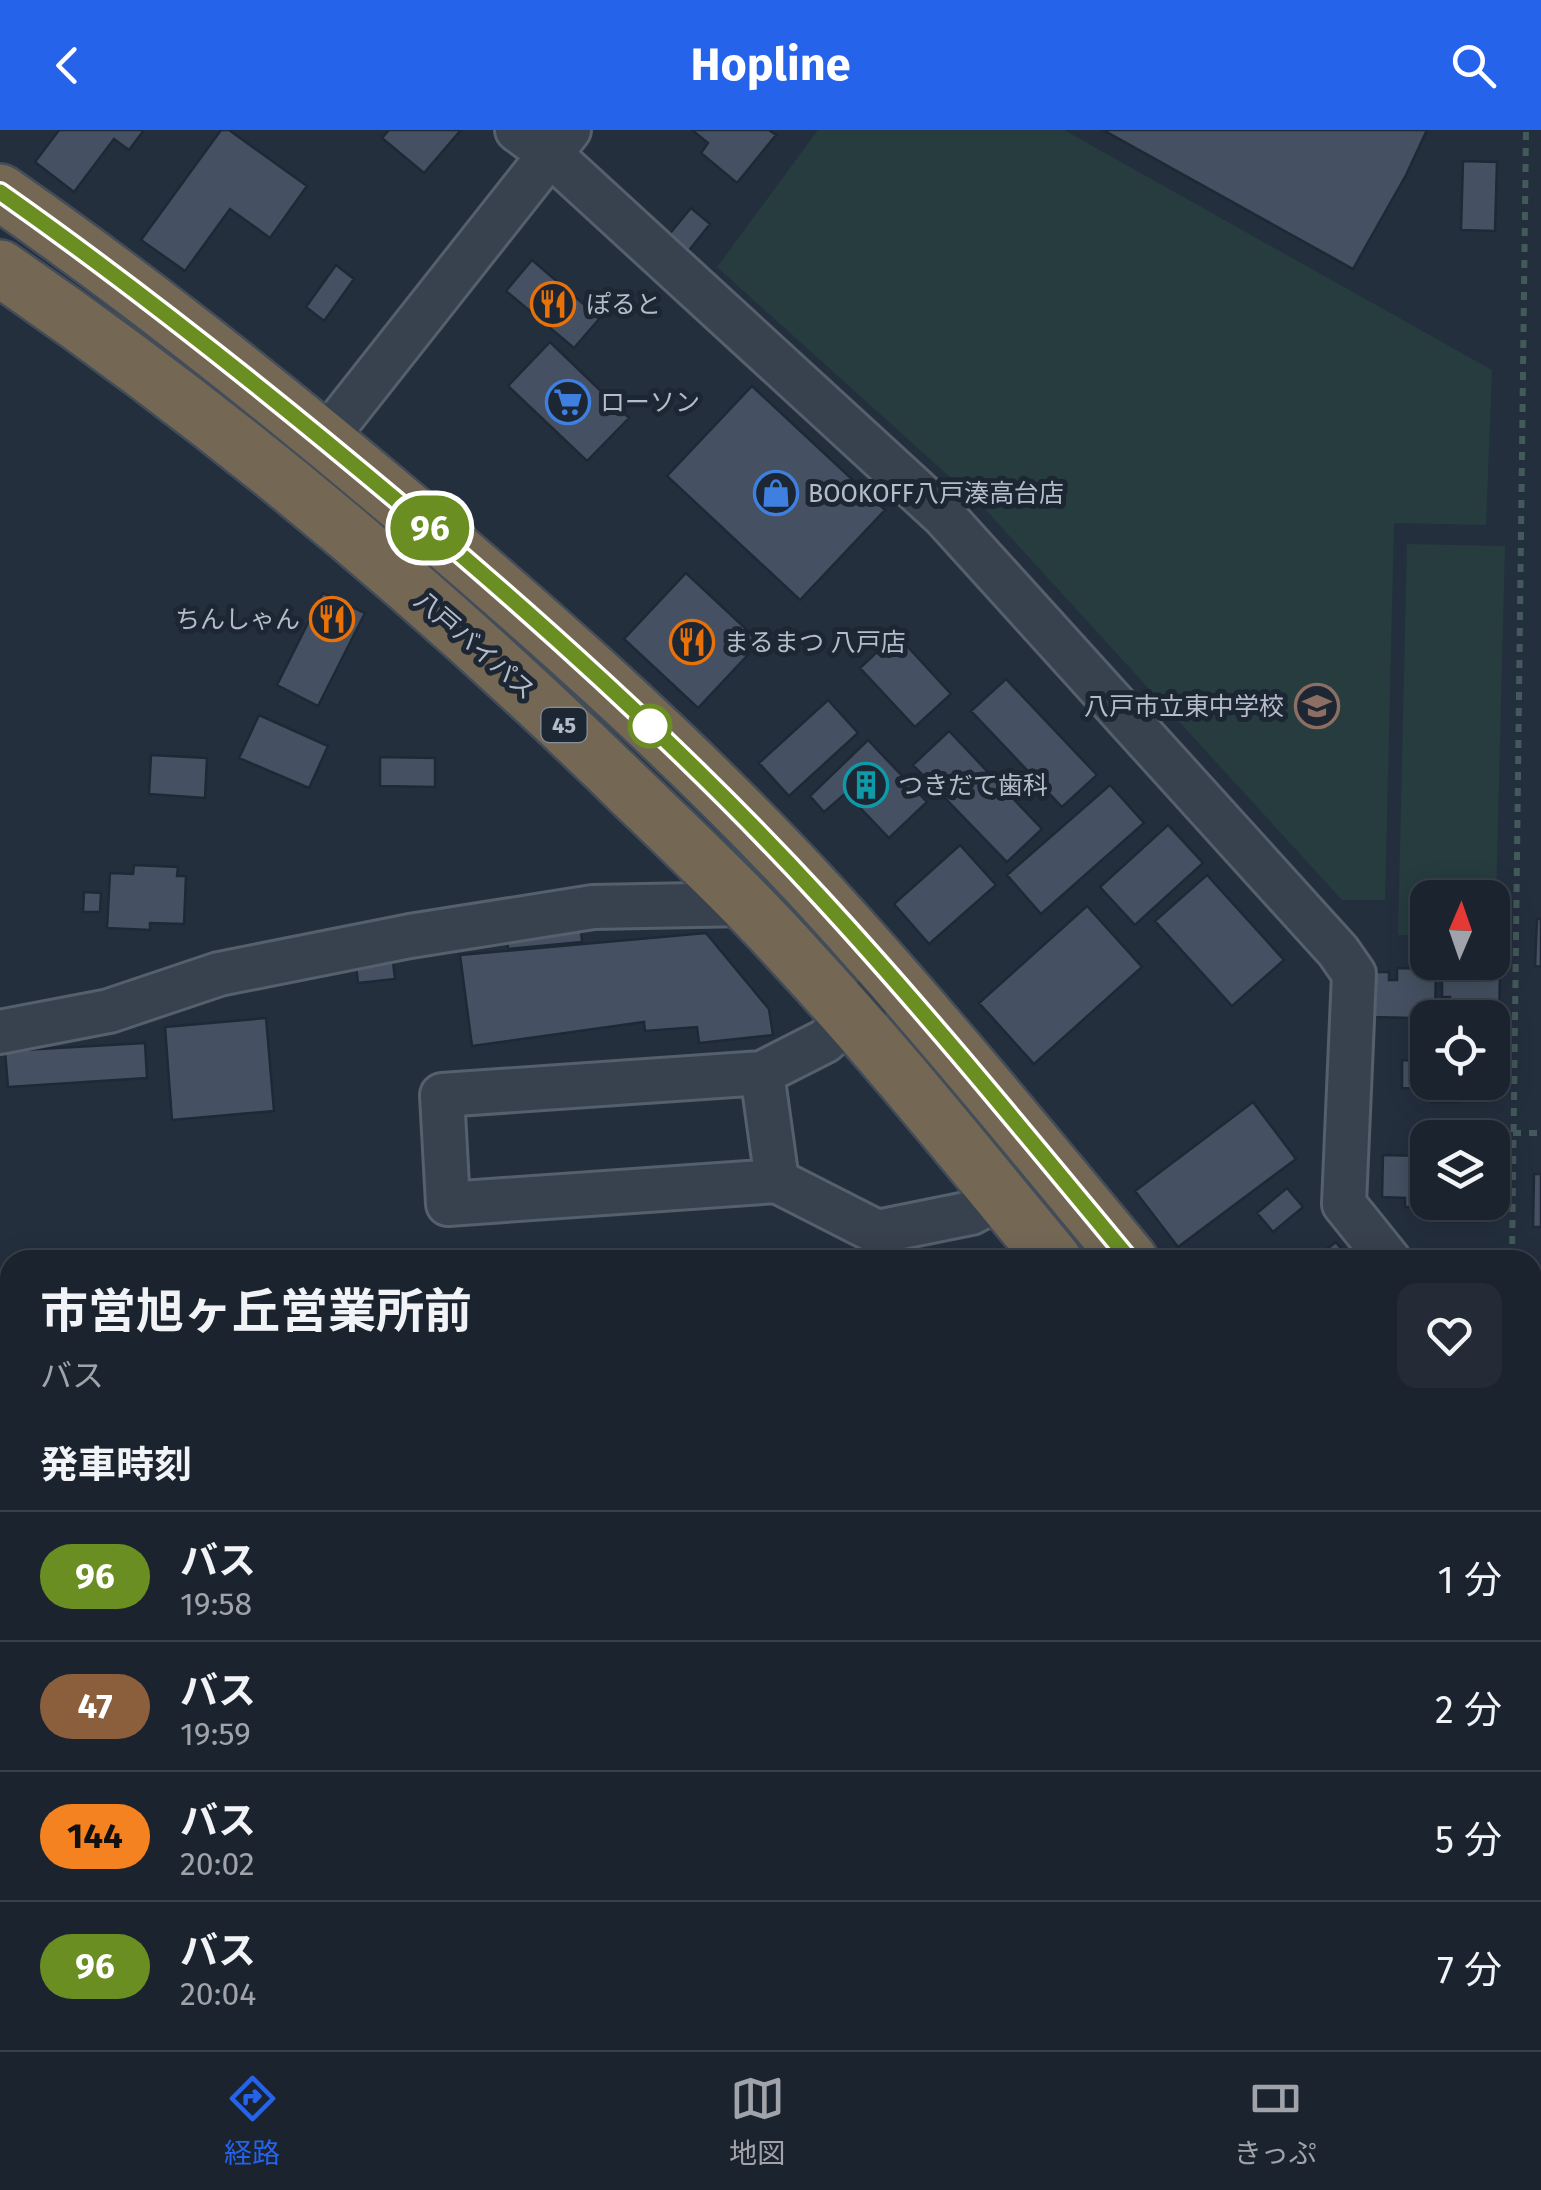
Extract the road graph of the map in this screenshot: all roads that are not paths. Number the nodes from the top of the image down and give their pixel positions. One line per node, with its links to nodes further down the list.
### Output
1 (545, 138): 4 (street); 14 (street)
2 (0, 192): 4 (highway, 45)
3 (0, 268): 5 (highway, 八戸バイパス / 45)
4 (325, 439): 6 (highway, 45)
5 (747, 904): 7 (highway, 八戸バイパス / 45); 8 (street)
6 (893, 978): 7 (street); 13 (highway, 45)
7 (851, 1016): 9 (street); 11 (highway, 八戸バイパス / 45)
8 (0, 1032)
9 (762, 1074): 10 (street); 10 (street)
10 (777, 1180): 11 (street)
11 (1002, 1197): 12 (highway, 八戸バイパス / 45)
12 (1046, 1250)
13 (1122, 1250)
14 (1381, 1250)

